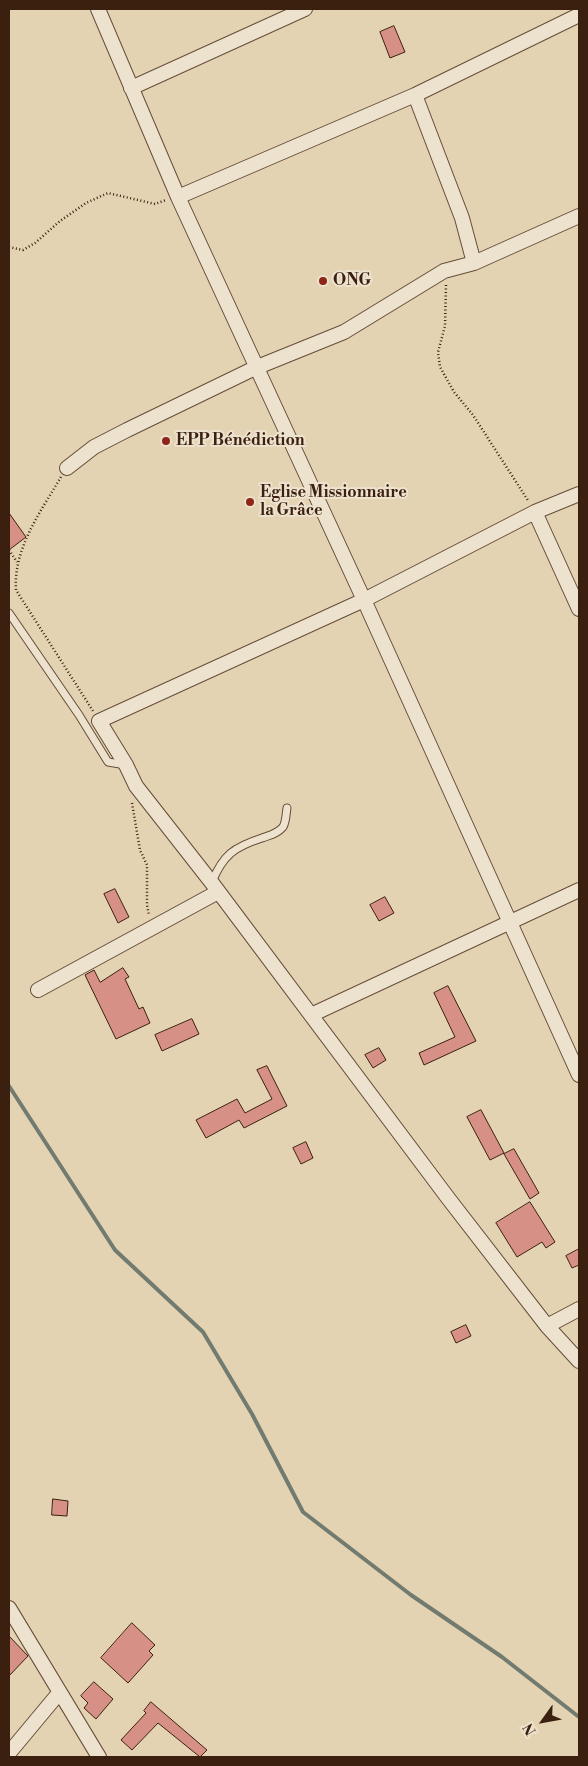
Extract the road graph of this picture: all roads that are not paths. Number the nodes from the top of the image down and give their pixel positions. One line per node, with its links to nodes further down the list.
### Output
1 (98, 9): 4 (street)
2 (305, 9): 4 (street)
3 (579, 15): 5 (street)
4 (131, 88): 6 (street)
5 (415, 95): 6 (street); 8 (street)
6 (178, 197): 9 (street)
7 (579, 216): 8 (street)
8 (474, 263): 9 (street)
9 (255, 368): 10 (street); 13 (street)
10 (67, 468)
11 (579, 494): 12 (street)
12 (535, 512): 13 (street); 14 (street)
13 (364, 600): 16 (street); 20 (street)
14 (579, 609)
15 (9, 613): 16 (lane)
16 (126, 765): 18 (street)
17 (287, 808): 18 (lane)
18 (215, 888): 21 (street); 22 (street)
19 (579, 890): 20 (street)
20 (509, 923): 22 (street); 23 (street)
21 (38, 990)
22 (311, 1015): 25 (street)
23 (579, 1075)
24 (579, 1309): 25 (street)
25 (546, 1326): 26 (street)
26 (579, 1361)
27 (9, 1608): 28 (street)
28 (59, 1693): 29 (street); 30 (street)
29 (9, 1753)
30 (99, 1757)

